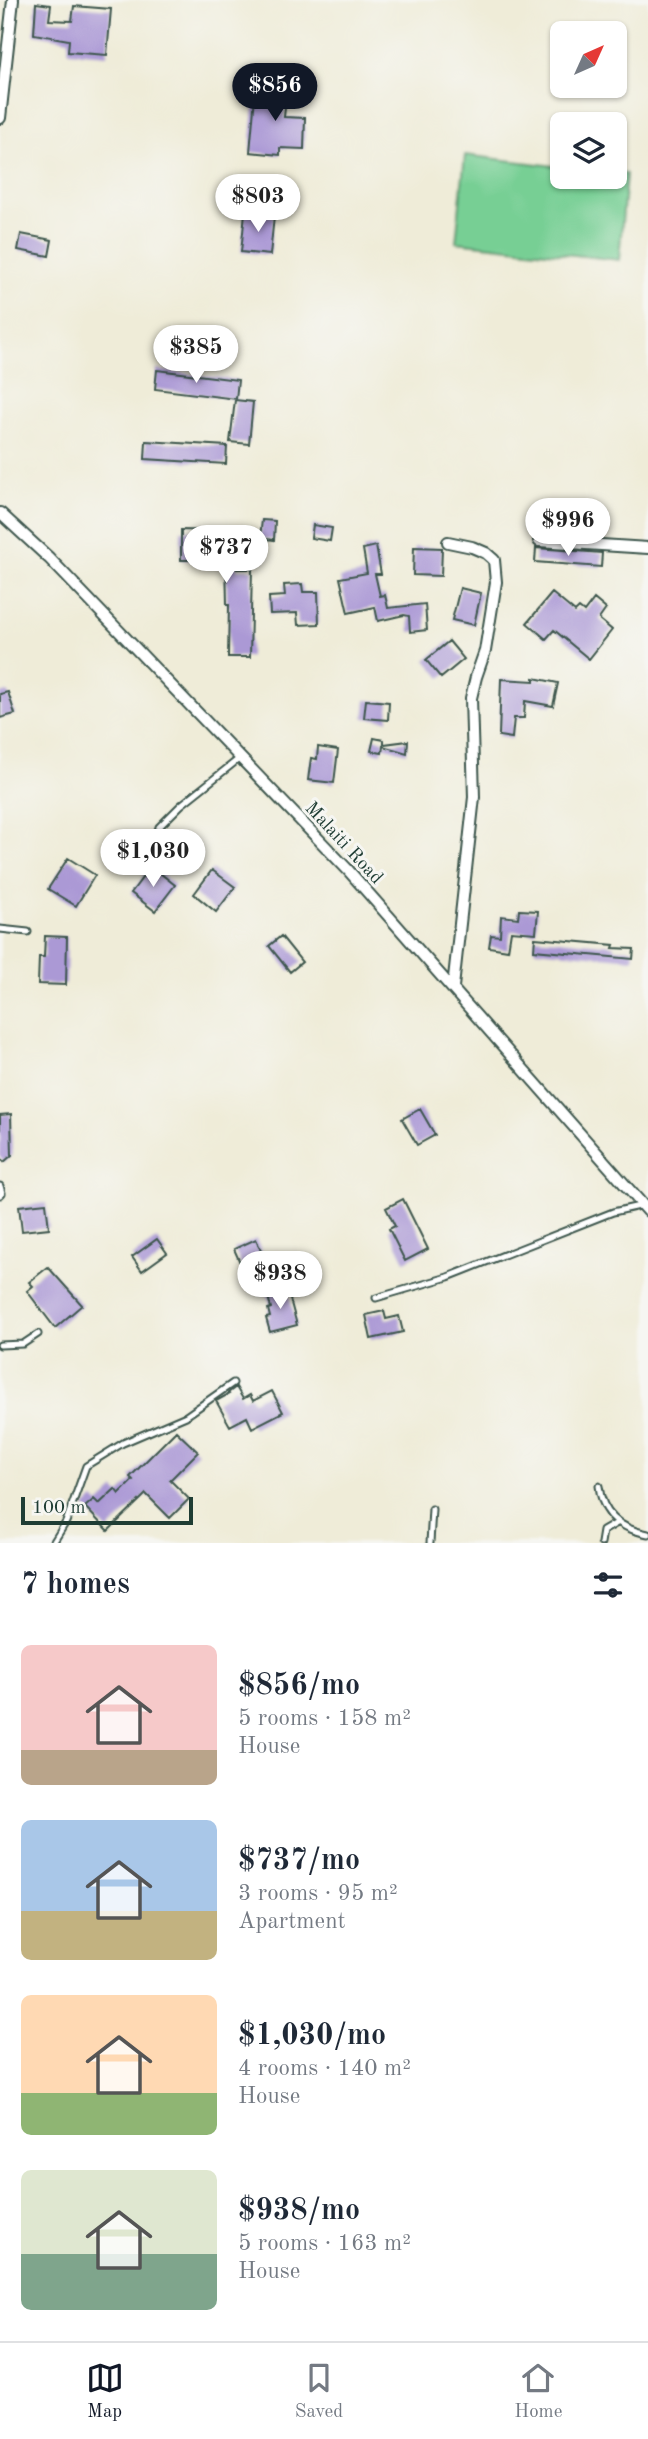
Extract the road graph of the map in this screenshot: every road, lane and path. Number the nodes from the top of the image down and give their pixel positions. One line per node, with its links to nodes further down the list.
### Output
1 (13, 0): 2 (street)
2 (0, 118)
3 (0, 513): 7 (street, Malaiti Road)
4 (539, 541): 6 (street)
5 (448, 542): 11 (street)
6 (648, 548)
7 (240, 758): 8 (lane); 11 (street, Malaiti Road)
8 (152, 850)
9 (0, 929): 10 (lane)
10 (28, 932)
11 (453, 987): 14 (street, Malaiti Road)
12 (0, 1186): 13 (lane)
13 (0, 1195)
14 (646, 1208): 15 (lane)
15 (376, 1298)
16 (38, 1334): 17 (lane)
17 (0, 1345)
18 (233, 1383): 23 (lane)
19 (600, 1486): 21 (lane)
20 (432, 1509): 24 (lane)
21 (617, 1523): 22 (lane); 25 (lane)
22 (648, 1534)
23 (53, 1543)
24 (430, 1543)
25 (601, 1543)

